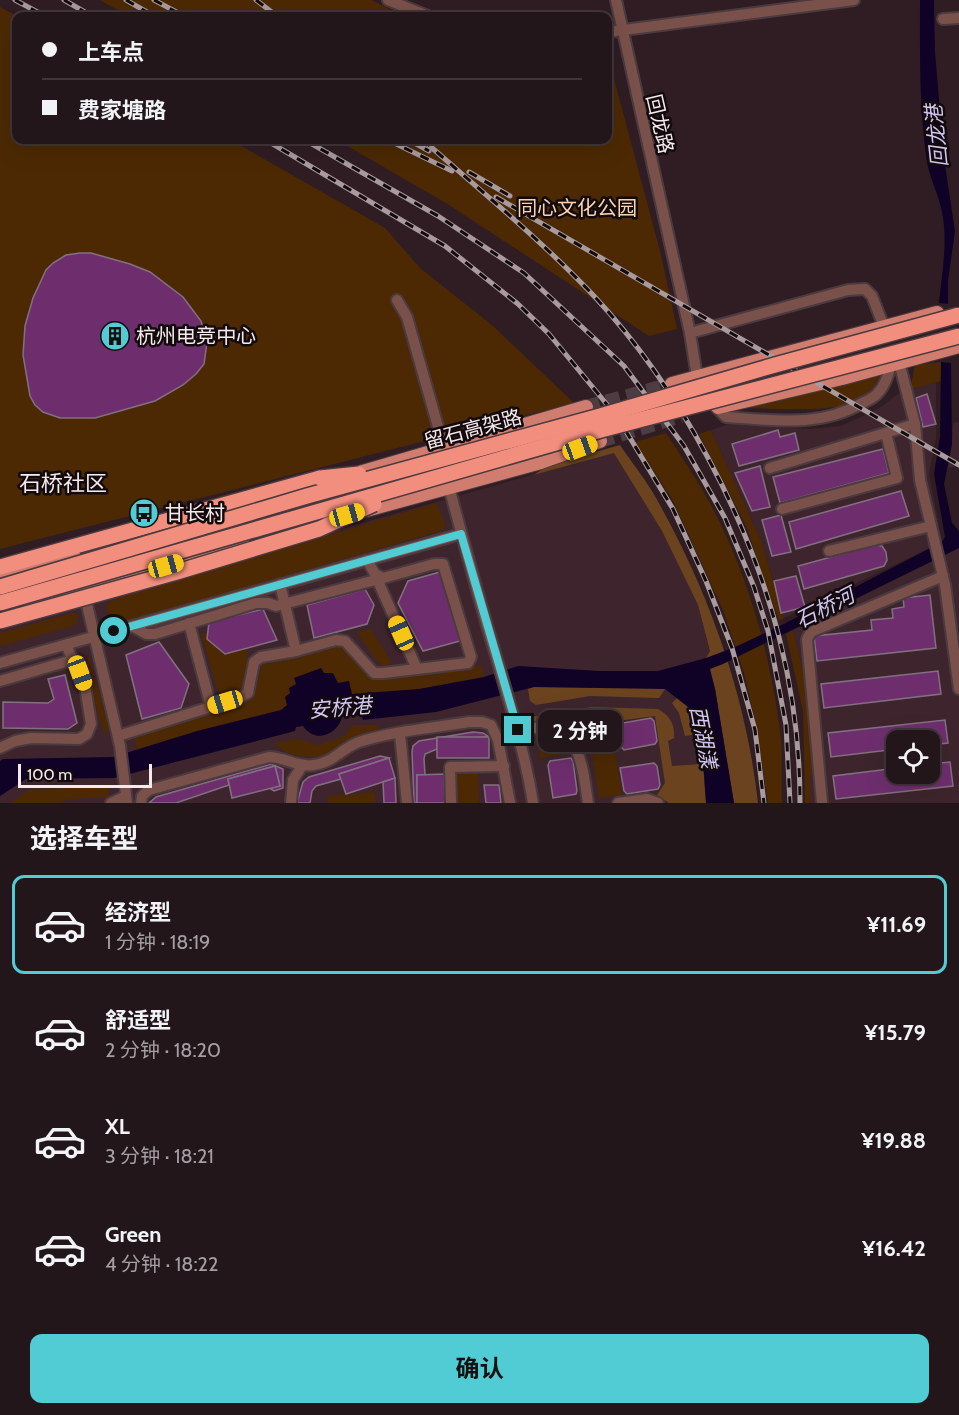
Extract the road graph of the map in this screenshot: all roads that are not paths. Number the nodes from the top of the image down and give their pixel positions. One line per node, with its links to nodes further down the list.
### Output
1 (388, 0): 4 (street)
2 (615, 0): 7 (street, 回龙路)
3 (854, 0): 7 (street)
4 (418, 12)
5 (959, 18): 6 (street)
6 (943, 19)
7 (621, 29): 8 (street); 13 (street, 回龙路)
8 (612, 31)
9 (398, 300): 26 (street)
10 (959, 309): 12 (highway, bridge)
11 (959, 315): 12 (highway, 留石高架路, bridge)
12 (884, 331): 13 (street); 18 (main road); 27 (highway, 留石高架路, bridge)
13 (690, 333): 18 (street, 回龙路)
14 (959, 336): 15 (highway, 留石高架路, bridge)
15 (931, 343): 16 (highway, bridge); 29 (highway, 留石高架路, bridge)
16 (959, 344): 17 (main road)
17 (895, 364): 21 (main road); 21 (street); 23 (street)
18 (697, 377): 19 (main road); 21 (street)
19 (672, 384)
20 (586, 407): 26 (main road)
21 (716, 407): 22 (main road)
22 (701, 410)
23 (915, 424): 24 (street); 32 (street)
24 (886, 433): 28 (street); 31 (street)
25 (600, 441): 30 (main road)
26 (444, 448): 38 (main road)
27 (407, 468): 36 (highway, bridge); 41 (highway, 留石高架路, bridge)
28 (770, 468)
29 (414, 485): 43 (highway, 留石高架路, bridge); 46 (highway, bridge)
30 (449, 487): 33 (street); 42 (main road)
31 (782, 509)
32 (931, 526): 34 (street); 37 (street)
33 (461, 534): 35 (street); 58 (street)
34 (829, 551)
35 (367, 560): 39 (street); 40 (street)
36 (0, 567)
37 (943, 576): 56 (street); 76 (street)
38 (0, 578)
39 (380, 579): 44 (street); 54 (street); 54 (street)
40 (280, 584): 44 (street); 48 (street)
41 (0, 587)
42 (84, 590): 45 (main road); 49 (street)
43 (0, 603)
44 (285, 604): 47 (street); 51 (street)
45 (0, 614)
46 (0, 621)
47 (189, 623): 48 (street); 57 (street)
48 (132, 626): 49 (street)
49 (95, 637): 50 (street); 60 (street)
50 (66, 645): 52 (street); 53 (street)
51 (296, 651): 54 (street); 57 (street)
52 (72, 660): 55 (street); 61 (street)
53 (0, 663)
54 (417, 669)
55 (0, 681)
56 (959, 689)
57 (211, 707): 60 (street)
58 (518, 730): 64 (street); 73 (street)
59 (400, 734): 62 (street); 63 (street); 69 (street)
60 (118, 736): 65 (street)
61 (0, 748)
62 (302, 766): 67 (street); 68 (street)
63 (505, 768): 64 (street); 70 (street); 71 (street)
64 (528, 769): 72 (street)
65 (126, 799): 66 (street)
66 (111, 803)
67 (141, 803)
68 (291, 803)
69 (407, 803)
70 (451, 803)
71 (510, 803)
72 (533, 803)
73 (588, 803)
74 (618, 803): 75 (street)
75 (658, 803)
76 (822, 803)

